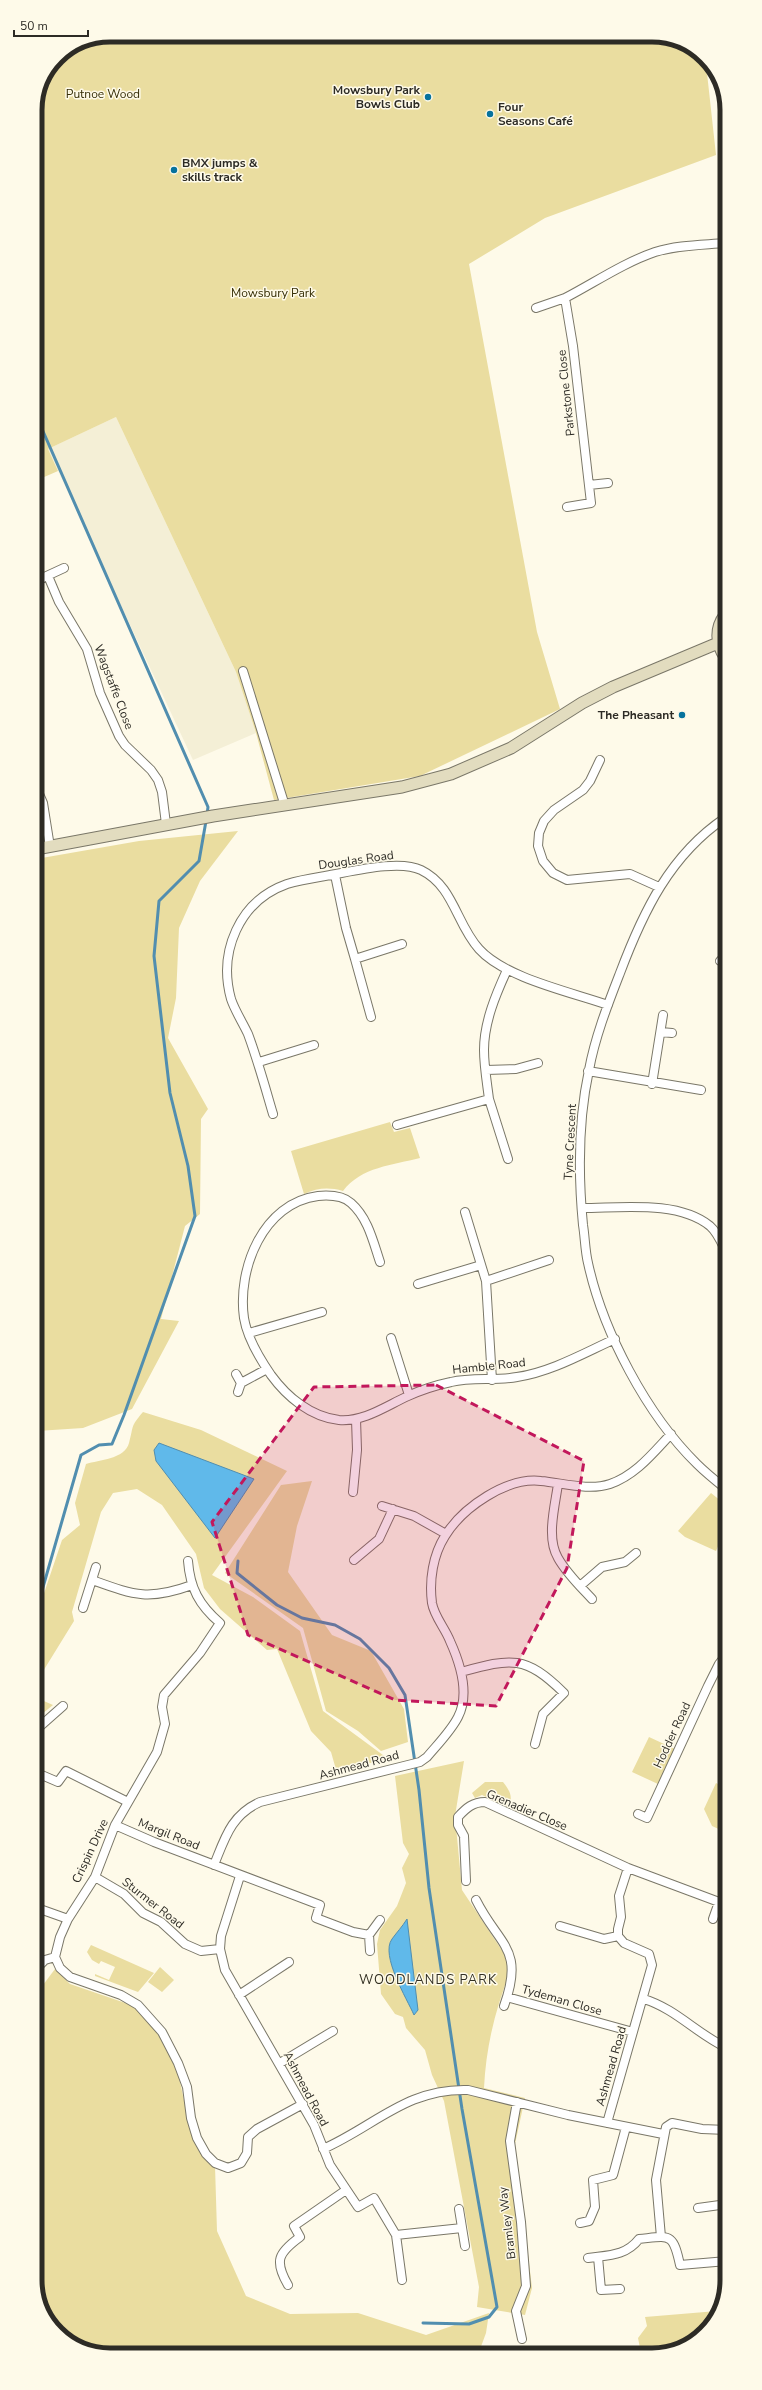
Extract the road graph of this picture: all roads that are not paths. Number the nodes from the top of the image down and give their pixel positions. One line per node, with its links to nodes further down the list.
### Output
1 (720, 243): 2 (street)
2 (565, 298): 3 (street); 5 (street, Parkstone Close)
3 (536, 308)
4 (608, 483): 5 (street)
5 (589, 485): 6 (street, Parkstone Close)
6 (567, 507)
7 (64, 568): 8 (street)
8 (48, 576): 9 (street); 18 (street, Wagstaffe Close)
9 (42, 578)
10 (720, 624): 11 (main road)
11 (718, 643): 12 (main road); 16 (main road)
12 (720, 647)
13 (243, 671): 16 (street)
14 (600, 760): 22 (street)
15 (42, 801): 19 (street)
16 (285, 806): 18 (main road)
17 (720, 822): 22 (street, Tyne Crescent)
18 (166, 824): 19 (main road)
19 (50, 846): 20 (main road)
20 (42, 848)
21 (335, 875): 24 (street); 25 (street, Douglas Road); 32 (street, Douglas Road)
22 (659, 887): 26 (street, Tyne Crescent)
23 (402, 944): 24 (street)
24 (355, 958): 28 (street)
25 (507, 970): 26 (street, Douglas Road); 34 (street)
26 (608, 1005): 35 (street, Tyne Crescent)
27 (664, 1015): 29 (street)
28 (371, 1017)
29 (661, 1032): 30 (street); 36 (street)
30 (672, 1033)
31 (314, 1045): 32 (street)
32 (259, 1062): 39 (street, Douglas Road)
33 (538, 1063): 34 (street)
34 (486, 1070): 38 (street)
35 (588, 1071): 36 (street); 42 (street, Tyne Crescent)
36 (652, 1084): 37 (street)
37 (701, 1090)
38 (489, 1099): 40 (street); 41 (street)
39 (273, 1114)
40 (397, 1125)
41 (508, 1158)
42 (582, 1208): 44 (street); 53 (street, Tyne Crescent)
43 (465, 1212): 47 (street)
44 (720, 1240)
45 (549, 1260): 48 (street)
46 (380, 1262): 51 (street, Hamble Road)
47 (481, 1265): 48 (street); 49 (street)
48 (486, 1282): 56 (street)
49 (418, 1284)
50 (322, 1312): 51 (street)
51 (249, 1333): 54 (street, Hamble Road)
52 (391, 1338): 59 (street)
53 (615, 1339): 56 (street, Hamble Road); 61 (street, Tyne Crescent)
54 (267, 1370): 57 (street); 60 (street, Hamble Road)
55 (236, 1374): 57 (street)
56 (492, 1380): 59 (street, Hamble Road)
57 (240, 1383): 58 (street)
58 (238, 1392)
59 (409, 1395): 60 (street, Hamble Road)
60 (356, 1419): 64 (street)
61 (671, 1434): 62 (street); 63 (street, Tyne Crescent)
62 (558, 1484): 67 (street); 74 (street)
63 (720, 1484)
64 (353, 1492)
65 (382, 1506): 66 (street)
66 (393, 1509): 67 (street); 69 (street)
67 (446, 1534): 78 (street, Ashmead Road)
68 (636, 1553): 74 (street)
69 (354, 1560)
70 (188, 1561): 73 (street, Crispin Drive)
71 (96, 1567): 72 (street)
72 (92, 1580): 73 (street); 76 (street)
73 (192, 1586): 83 (street, Crispin Drive)
74 (580, 1586): 75 (street)
75 (592, 1599)
76 (83, 1608)
77 (720, 1663): 84 (street, Hodder Road)
78 (461, 1672): 81 (street); 86 (street, Ashmead Road)
79 (63, 1706): 80 (street)
80 (42, 1725)
81 (535, 1744)
82 (42, 1775): 83 (street)
83 (128, 1802): 85 (street, Crispin Drive)
84 (638, 1814)
85 (115, 1825): 86 (street, Margil Road); 88 (street, Crispin Drive)
86 (214, 1865): 89 (street)
87 (628, 1868): 90 (street, Grenadier Close); 94 (street, Grenadier Close); 98 (street)
88 (95, 1876): 93 (street, Crispin Drive); 99 (street, Sturmer Road)
89 (240, 1876): 97 (street); 99 (street, Ashmead Road)
90 (466, 1881)
91 (476, 1900): 105 (street, Tydeman Close)
92 (42, 1910): 93 (street)
93 (68, 1919): 101 (street, Crispin Drive)
94 (713, 1919)
95 (380, 1920): 97 (street)
96 (560, 1926): 98 (street)
97 (369, 1935): 100 (street)
98 (618, 1936): 106 (street)
99 (220, 1949): 104 (street, Ashmead Road)
100 (370, 1951)
101 (55, 1957): 103 (street); 113 (street)
102 (289, 1962): 104 (street)
103 (42, 1963)
104 (239, 1995): 111 (street, Ashmead Road)
105 (507, 1997): 107 (street, Tydeman Close); 109 (street, Tydeman Close)
106 (644, 1999): 109 (street, Ashmead Road); 110 (street)
107 (504, 2006)
108 (333, 2031): 111 (street)
109 (633, 2032): 114 (street, Ashmead Road)
110 (720, 2045)
111 (280, 2063): 113 (street, Ashmead Road)
112 (517, 2102): 114 (street, Ashmead Road); 118 (street, Ashmead Road); 134 (street, Bramley Way)
113 (302, 2104): 118 (street, Ashmead Road)
114 (607, 2123): 115 (street)
115 (626, 2127): 117 (street); 123 (street)
116 (720, 2130): 117 (street)
117 (663, 2134): 126 (street)
118 (323, 2149): 119 (street)
119 (346, 2190): 125 (street); 132 (street)
120 (720, 2205): 121 (street)
121 (698, 2208)
122 (459, 2209): 124 (street)
123 (580, 2223)
124 (462, 2228): 125 (street); 127 (street)
125 (396, 2235): 131 (street)
126 (661, 2236): 128 (street); 130 (street)
127 (466, 2246)
128 (598, 2257): 129 (street); 133 (street)
129 (588, 2258)
130 (720, 2262)
131 (402, 2280)
132 (288, 2285)
133 (620, 2289)
134 (522, 2339)

